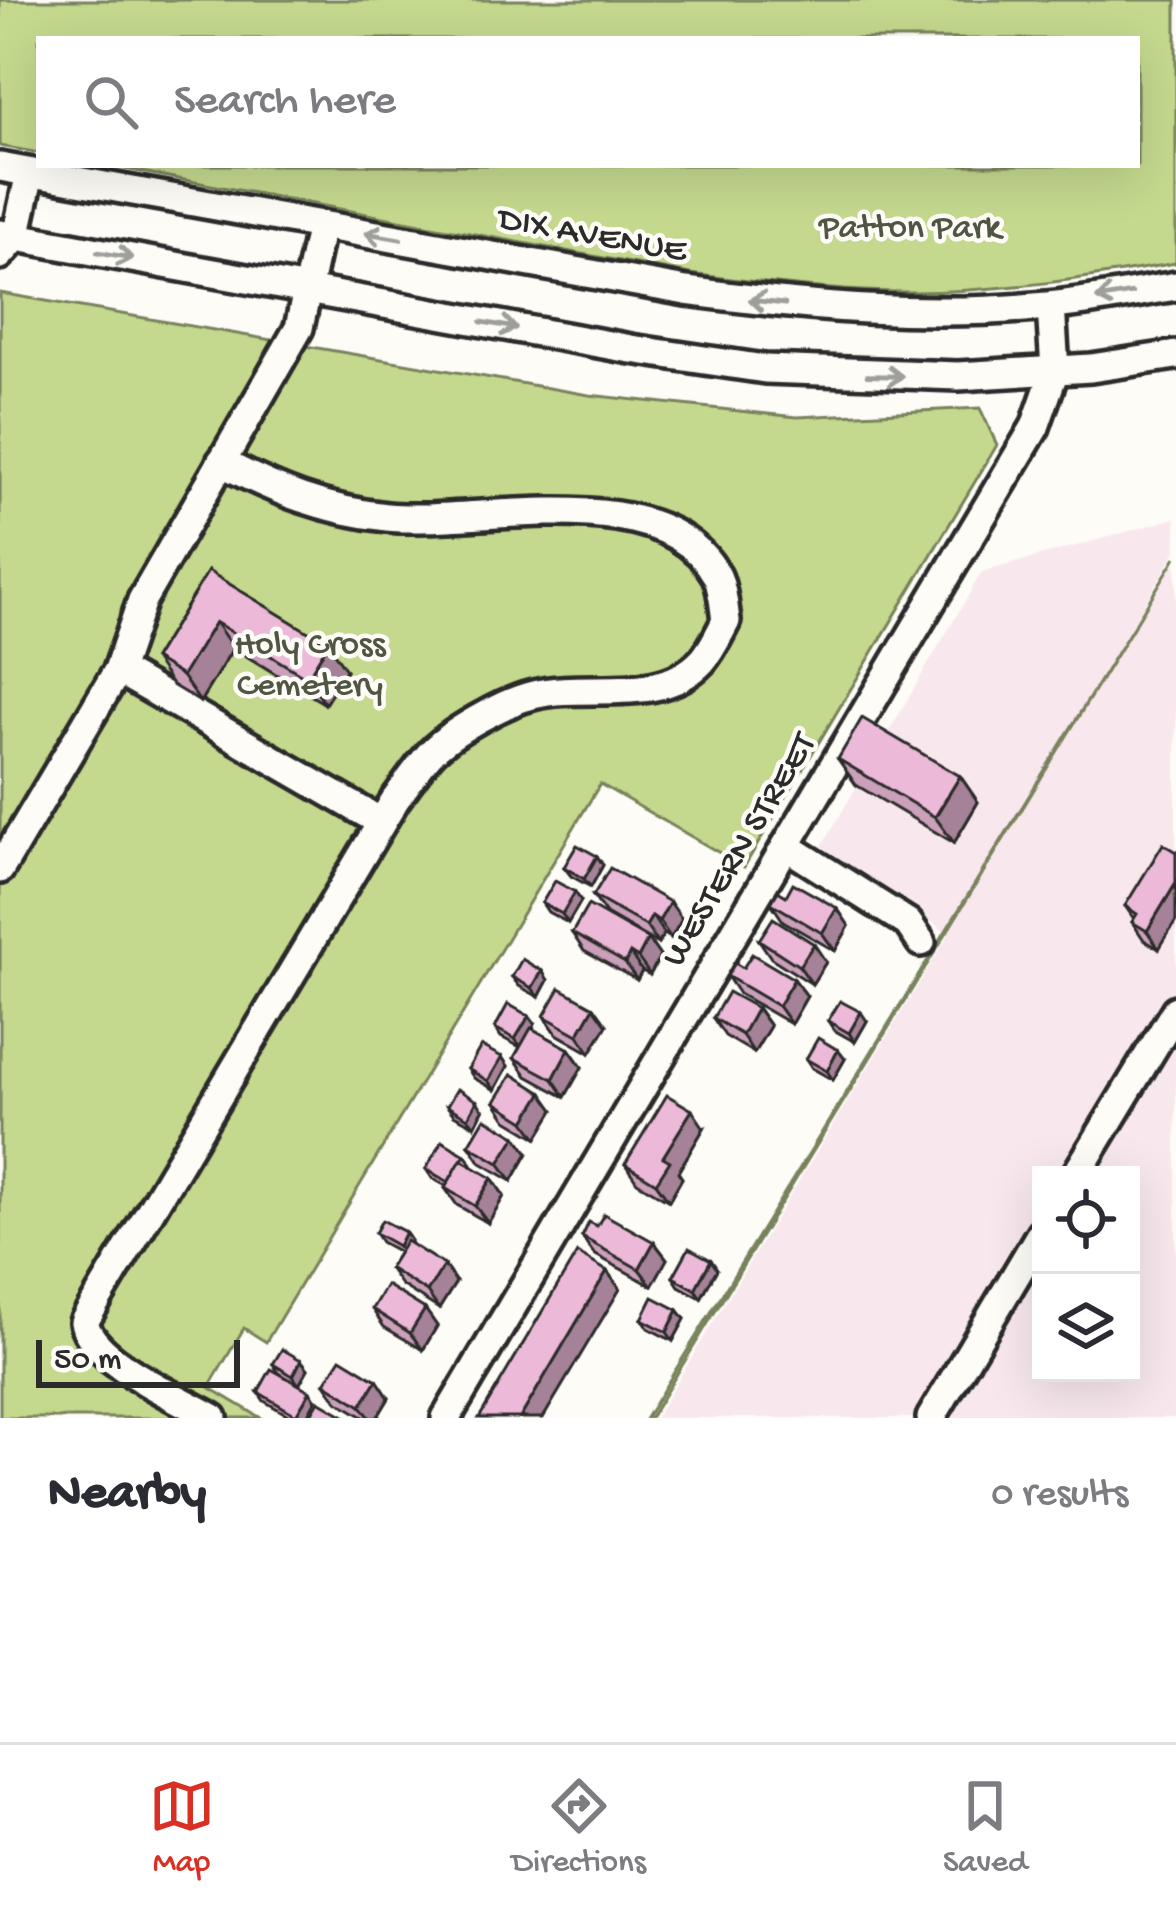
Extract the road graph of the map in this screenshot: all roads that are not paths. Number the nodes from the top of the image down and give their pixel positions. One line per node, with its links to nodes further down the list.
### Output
1 (0, 167): 2 (street, DIX AVENUE)
2 (30, 173): 3 (street, DIX AVENUE); 4 (street)
3 (321, 225): 6 (street); 7 (street, DIX AVENUE, one-way to 3)
4 (5, 242): 6 (street, one-way to 6)
5 (1176, 286): 7 (street, DIX AVENUE, one-way to 7)
6 (308, 290): 9 (street, one-way to 9); 10 (street)
7 (1052, 306): 9 (street, WESTERN STREET)
8 (1176, 355): 9 (street)
9 (1054, 370): 13 (street, WESTERN STREET)
10 (221, 462): 11 (street); 12 (street)
11 (118, 670): 12 (street); 14 (street)
12 (381, 822): 19 (street)
13 (786, 846): 15 (street); 20 (street, WESTERN STREET)
14 (0, 868)
15 (921, 942)
16 (1176, 1010): 17 (street)
17 (1081, 1166)
18 (1032, 1248): 21 (street)
19 (213, 1418)
20 (446, 1418)
21 (931, 1418)

